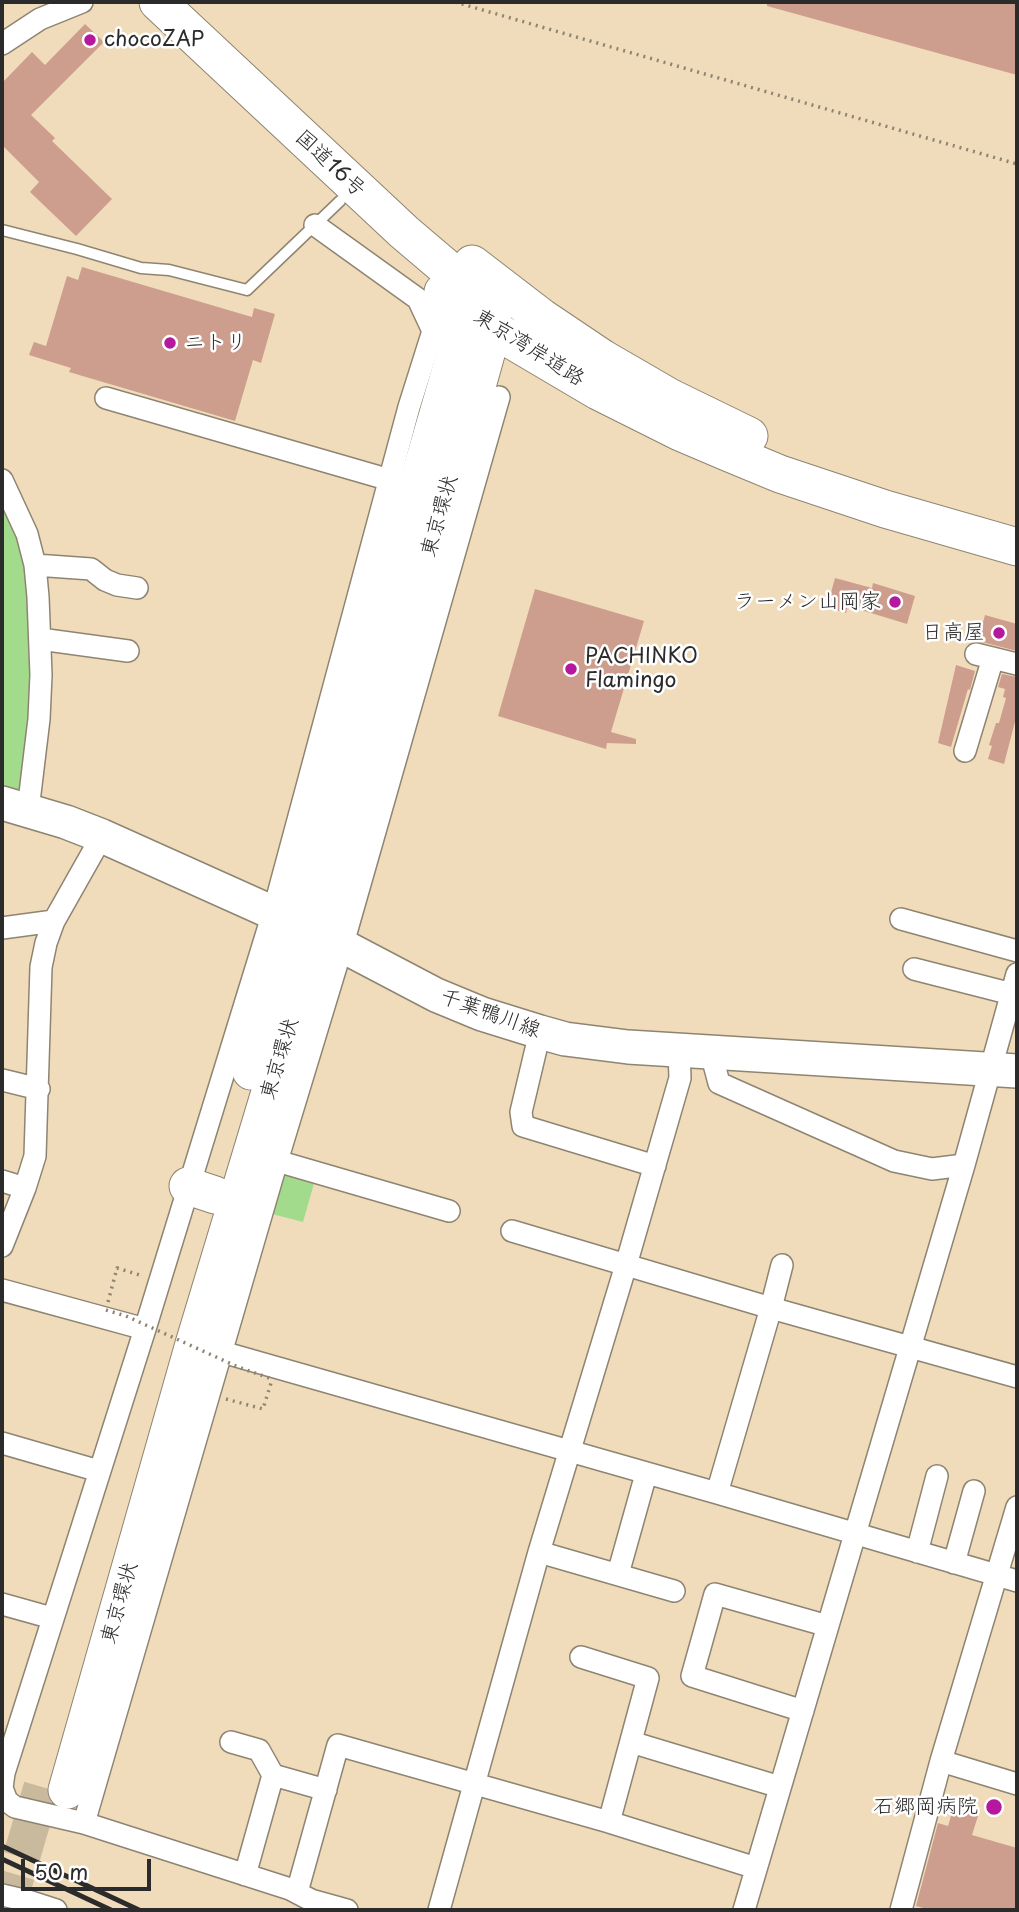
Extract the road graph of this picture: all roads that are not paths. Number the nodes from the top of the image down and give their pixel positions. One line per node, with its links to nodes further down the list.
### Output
1 (82, 2): 5 (street)
2 (130, 2): 6 (highway, 東京湾岸道路)
3 (158, 2): 10 (highway, 国道16号)
4 (185, 2): 9 (highway, 東京湾岸道路)
5 (2, 44)
6 (328, 213): 7 (lane); 8 (highway, 東京湾岸道路); 14 (street)
7 (2, 230)
8 (443, 292): 10 (highway, 東京湾岸道路); 17 (highway, 東京環状)
9 (532, 310): 10 (highway); 15 (highway, 東京湾岸道路)
10 (490, 323): 16 (highway, 東京湾岸道路); 17 (highway, 東京環状); 29 (highway, 東京環状)
11 (499, 397): 29 (street)
12 (106, 398): 14 (street)
13 (2, 480): 18 (street)
14 (390, 480): 29 (street)
15 (1017, 528)
16 (1017, 547)
17 (398, 553): 29 (highway, 東京環状)
18 (35, 565): 19 (street); 20 (street)
19 (136, 588)
20 (40, 639): 21 (street); 24 (street)
21 (128, 651)
22 (1017, 664): 23 (street)
23 (965, 751)
24 (12, 811): 25 (main road, 千葉鴨川線)
25 (102, 836): 27 (street); 29 (main road, 千葉鴨川線)
26 (901, 919): 30 (street)
27 (54, 921): 28 (street); 37 (street)
28 (2, 928)
29 (306, 929): 33 (main road, 千葉鴨川線); 38 (street); 43 (highway, 東京環状); 43 (highway, 東京環状)
30 (1017, 951)
31 (914, 969): 32 (street)
32 (1013, 1000): 35 (street)
33 (540, 1032): 34 (main road, 千葉鴨川線); 39 (street)
34 (695, 1052): 35 (main road, 千葉鴨川線); 39 (street); 40 (street)
35 (1004, 1070): 40 (street)
36 (2, 1080): 37 (street)
37 (38, 1089): 42 (street)
38 (277, 1161): 44 (street); 53 (street)
39 (655, 1166): 47 (street)
40 (964, 1166): 52 (street)
41 (2, 1181): 42 (street)
42 (25, 1188): 46 (street)
43 (201, 1191): 51 (street)
44 (449, 1211)
45 (512, 1231): 47 (street)
46 (2, 1246)
47 (626, 1265): 50 (street); 56 (street)
48 (782, 1265): 50 (street)
49 (2, 1290): 51 (street)
50 (771, 1308): 52 (street); 61 (street)
51 (145, 1329): 57 (street)
52 (910, 1346): 54 (street); 63 (street)
53 (222, 1352): 56 (street); 84 (street)
54 (1017, 1377)
55 (4, 1450): 57 (street)
56 (569, 1452): 58 (street); 64 (street)
57 (99, 1471): 71 (street)
58 (646, 1474): 61 (street); 67 (street)
59 (937, 1476): 65 (street)
60 (974, 1491): 66 (street)
61 (717, 1493): 63 (street)
62 (1017, 1507): 68 (street)
63 (854, 1533): 65 (street); 72 (street)
64 (539, 1552): 67 (street); 79 (street)
65 (917, 1552): 66 (street)
66 (954, 1563): 68 (street)
67 (618, 1574): 69 (street)
68 (1007, 1578): 77 (street)
69 (674, 1591)
70 (2, 1604): 71 (street)
71 (52, 1618): 84 (street)
72 (828, 1626): 74 (street); 74 (street)
73 (581, 1657): 76 (street)
74 (803, 1711): 81 (street)
75 (231, 1742): 78 (street)
76 (631, 1742): 81 (street); 83 (street)
77 (941, 1761): 80 (street); 93 (street)
78 (273, 1775): 82 (street); 86 (street)
79 (475, 1783): 82 (street); 83 (street); 91 (street)
80 (1017, 1784)
81 (780, 1787): 85 (street)
82 (326, 1790): 87 (street)
83 (609, 1822): 85 (street)
84 (84, 1823): 86 (street)
85 (756, 1868): 92 (street)
86 (245, 1875): 87 (street)
87 (297, 1892): 90 (street)
88 (2, 1895): 89 (street)
89 (56, 1910)
90 (347, 1910)
91 (439, 1910)
92 (744, 1910)
93 (901, 1910)

